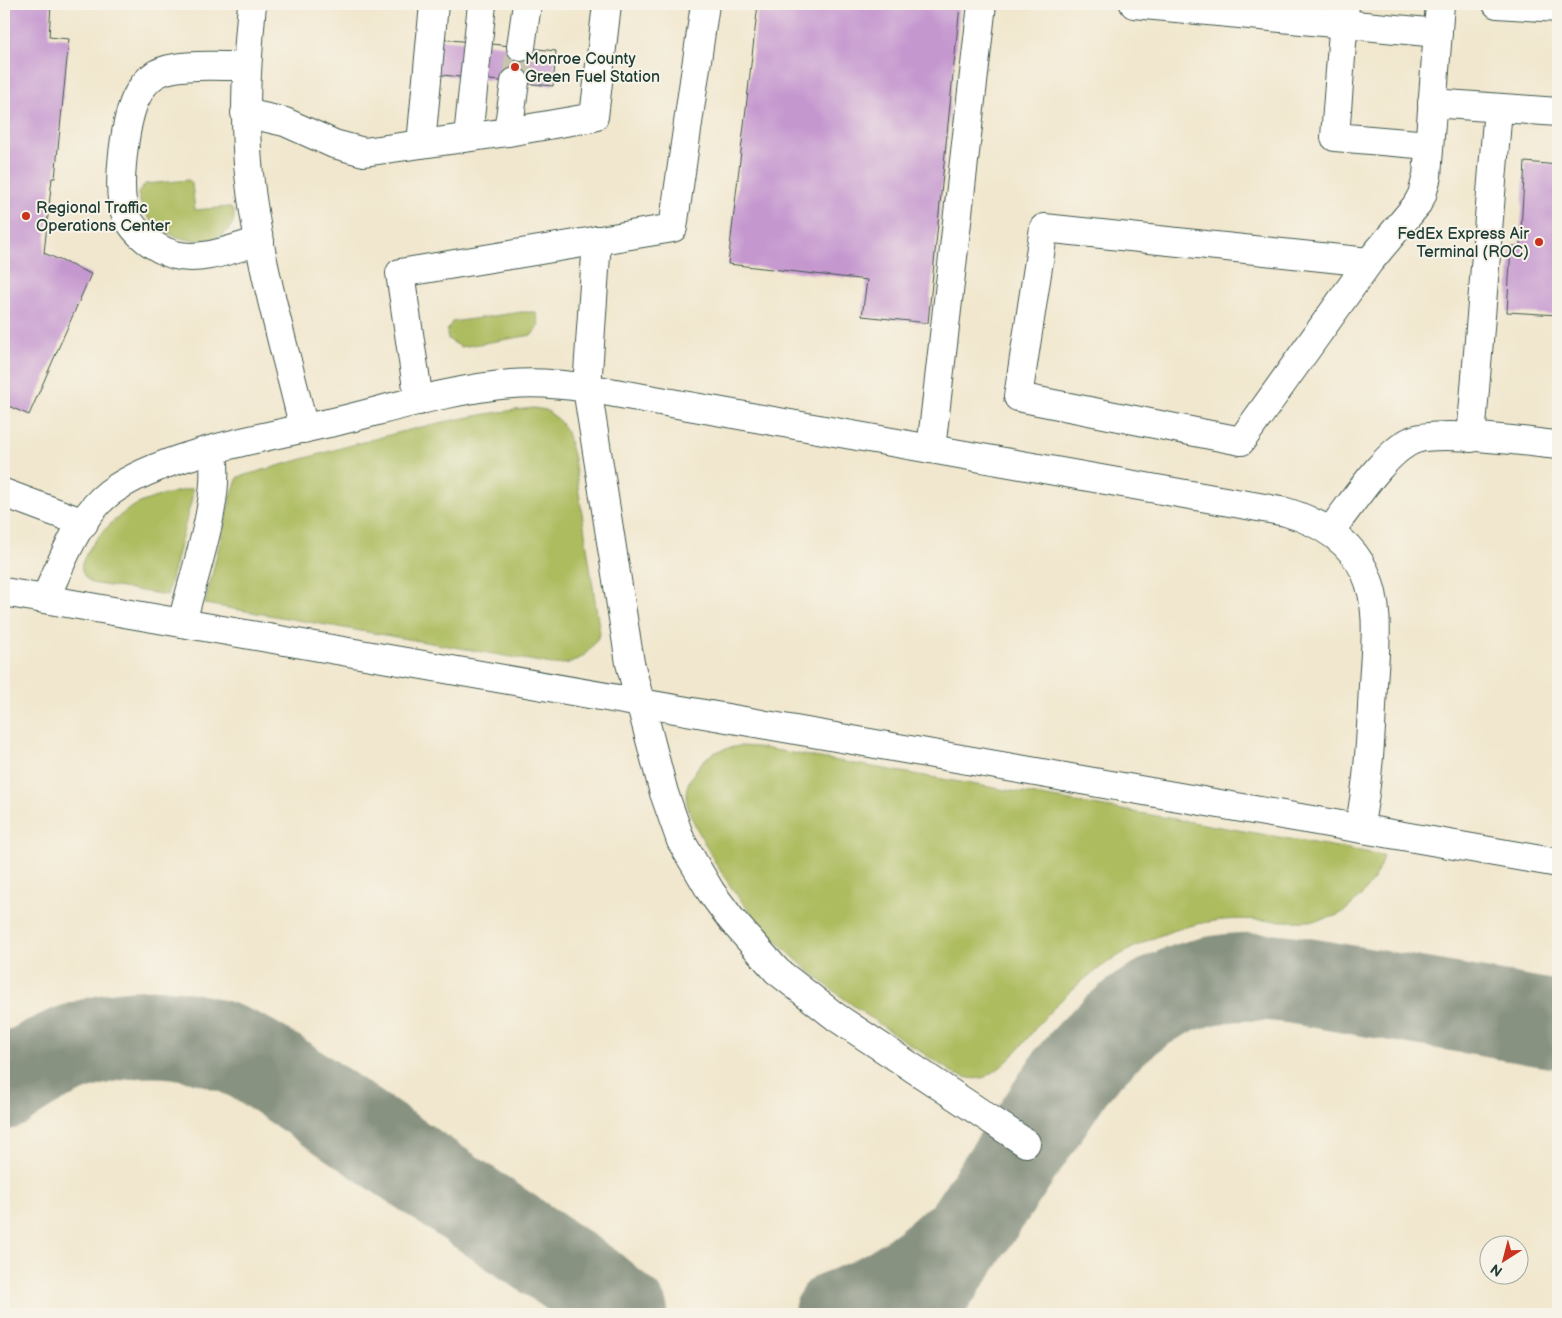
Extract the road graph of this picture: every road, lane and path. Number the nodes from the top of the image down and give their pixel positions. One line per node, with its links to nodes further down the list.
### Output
1 (252, 4): 15 (lane)
2 (434, 4): 23 (lane)
3 (482, 4): 22 (lane)
4 (527, 4): 14 (lane)
5 (607, 4): 21 (lane)
6 (706, 4): 25 (lane)
7 (982, 4): 33 (lane)
8 (1134, 4): 12 (lane)
9 (1440, 4): 13 (lane)
10 (1497, 4): 11 (lane)
11 (1558, 8)
12 (1344, 14): 13 (lane); 24 (lane)
13 (1438, 33): 17 (lane)
14 (521, 47)
15 (246, 66): 19 (lane); 26 (lane)
16 (515, 82): 21 (lane)
17 (1432, 103): 18 (lane); 24 (lane)
18 (1498, 108): 20 (lane); 31 (lane)
19 (246, 112): 23 (lane); 26 (lane)
20 (1558, 112)
21 (508, 132): 22 (lane)
22 (468, 137): 23 (lane)
23 (421, 144)
24 (1429, 145): 27 (lane)
25 (597, 240): 28 (lane); 29 (lane)
26 (260, 241): 30 (lane)
27 (1369, 262): 27 (lane)
28 (587, 388): 29 (lane); 33 (lane); 41 (lane)
29 (419, 401): 30 (lane)
30 (304, 429): 34 (lane)
31 (1471, 438): 32 (lane); 37 (lane)
32 (1558, 444)
33 (931, 449): 37 (lane)
34 (212, 451): 36 (lane); 40 (lane)
35 (4, 493): 36 (lane)
36 (84, 522): 39 (lane)
37 (1330, 532): 42 (lane)
38 (4, 592): 39 (lane)
39 (45, 599): 40 (lane)
40 (182, 623): 41 (lane)
41 (641, 702): 42 (lane); 44 (lane)
42 (1359, 828): 43 (lane)
43 (1558, 863)
44 (1026, 1143)

